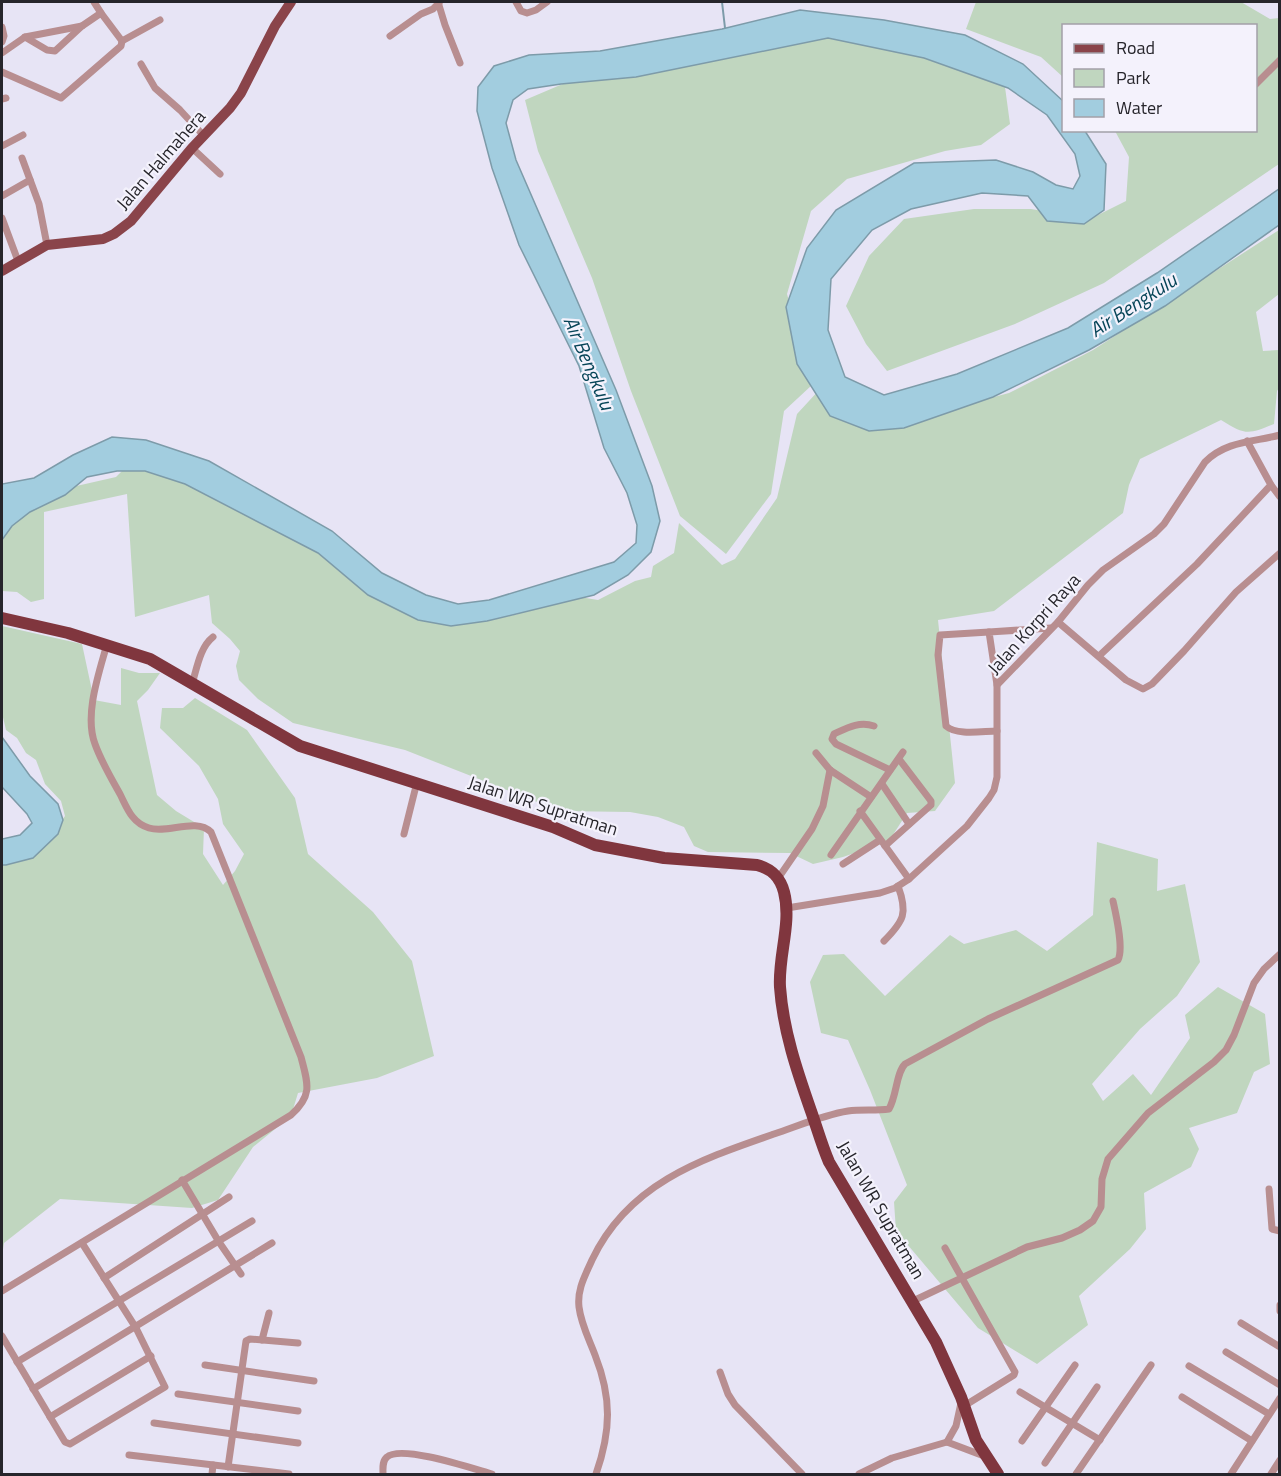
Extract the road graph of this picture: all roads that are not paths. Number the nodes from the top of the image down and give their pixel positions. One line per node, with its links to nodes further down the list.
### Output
1 (94, 2): 6 (street)
2 (291, 2): 21 (main road, Jalan Halmahera)
3 (439, 2): 10 (street); 16 (street)
4 (516, 2): 5 (street)
5 (547, 2)
6 (101, 13): 8 (street); 13 (street)
7 (160, 20): 13 (street)
8 (82, 26): 11 (street); 11 (street)
9 (2, 27): 12 (street)
10 (390, 36)
11 (25, 37): 14 (street)
12 (3, 41): 14 (street)
13 (122, 41): 18 (street)
14 (4, 51)
15 (1280, 60): 19 (street)
16 (460, 63)
17 (141, 64): 21 (street)
18 (2, 72)
19 (1257, 83)
20 (23, 135): 22 (street)
21 (204, 136): 23 (main road, Jalan Halmahera)
22 (2, 146)
23 (192, 148): 25 (street); 29 (main road, Jalan Halmahera)
24 (22, 158): 26 (street)
25 (220, 174)
26 (30, 180): 27 (street); 29 (street)
27 (2, 196)
28 (2, 218): 30 (street)
29 (47, 245): 30 (main road, Jalan Halmahera)
30 (18, 261): 31 (main road, Jalan Halmahera)
31 (2, 271)
32 (1280, 435): 33 (street, Jalan Korpri Raya)
33 (1247, 441): 34 (street); 38 (street, Jalan Korpri Raya)
34 (1271, 484): 35 (street); 43 (street)
35 (1280, 497)
36 (1280, 553): 43 (street)
37 (2, 618): 42 (highway, Jalan WR Supratman)
38 (1058, 622): 39 (street, Jalan Korpri Raya); 43 (street)
39 (1051, 628): 40 (street); 45 (street, Jalan Korpri Raya)
40 (989, 632): 45 (street); 47 (street)
41 (213, 637): 44 (street)
42 (106, 644): 44 (highway, Jalan WR Supratman); 68 (street)
43 (1099, 656)
44 (192, 684): 51 (highway, Jalan WR Supratman)
45 (997, 685): 47 (street, Jalan Korpri Raya)
46 (874, 726): 50 (street)
47 (997, 731): 61 (street, Jalan Korpri Raya)
48 (816, 753): 49 (street)
49 (830, 770): 53 (street); 60 (street)
50 (890, 770): 52 (street); 55 (street)
51 (417, 782): 56 (street); 60 (highway, Jalan WR Supratman)
52 (882, 784): 53 (street); 55 (street)
53 (871, 797): 54 (street)
54 (860, 812): 57 (street); 58 (street)
55 (909, 824): 57 (street)
56 (404, 834)
57 (883, 843): 59 (street); 61 (street)
58 (831, 855)
59 (843, 864)
60 (779, 877): 64 (highway, Jalan WR Supratman)
61 (909, 879): 62 (street, Jalan Korpri Raya)
62 (898, 886): 64 (street, Jalan Korpri Raya); 65 (street)
63 (1113, 901): 67 (street)
64 (787, 908): 67 (highway, Jalan WR Supratman)
65 (884, 941)
66 (1280, 954): 80 (street)
67 (814, 1121): 84 (highway, Jalan WR Supratman); 135 (street)
68 (182, 1180): 71 (street); 75 (street)
69 (1269, 1189): 73 (street)
70 (229, 1197): 71 (street)
71 (202, 1214): 74 (street); 81 (street)
72 (252, 1221): 74 (street)
73 (1280, 1231)
74 (219, 1242): 78 (street); 83 (street)
75 (82, 1243): 81 (street); 82 (street)
76 (272, 1243): 78 (street)
77 (945, 1248): 80 (street)
78 (235, 1266): 79 (street); 89 (street)
79 (241, 1274)
80 (962, 1277): 84 (street); 111 (street)
81 (104, 1278): 83 (street)
82 (2, 1291)
83 (120, 1301): 89 (street); 96 (street)
84 (913, 1301): 111 (highway, Jalan WR Supratman)
85 (1280, 1305): 86 (street)
86 (1280, 1311)
87 (269, 1313): 91 (street)
88 (1241, 1323): 93 (street)
89 (136, 1328): 95 (street); 106 (street)
90 (2, 1336): 96 (street)
91 (261, 1340): 92 (street); 101 (street)
92 (298, 1344)
93 (1280, 1347)
94 (1226, 1352): 104 (street)
95 (151, 1356): 116 (street); 116 (street)
96 (17, 1362): 106 (street)
97 (205, 1365): 101 (street)
98 (1075, 1365): 113 (street)
99 (1151, 1365): 120 (street)
100 (1189, 1366): 115 (street)
101 (241, 1371): 103 (street); 112 (street)
102 (720, 1372): 136 (street)
103 (314, 1381)
104 (1280, 1385)
105 (1097, 1387): 118 (street)
106 (33, 1389): 116 (street)
107 (1020, 1392): 113 (street)
108 (178, 1394): 112 (street)
109 (1182, 1397): 121 (street)
110 (1280, 1398): 115 (street)
111 (963, 1401): 122 (street); 126 (highway, Jalan WR Supratman)
112 (237, 1402): 114 (street); 119 (street)
113 (1046, 1407): 118 (street); 123 (street)
114 (298, 1411)
115 (1269, 1414): 121 (street)
116 (50, 1417)
117 (154, 1423): 119 (street)
118 (1072, 1423): 120 (street); 128 (street)
119 (232, 1434): 124 (street); 130 (street)
120 (1100, 1440): 139 (street)
121 (1252, 1441): 140 (street)
122 (947, 1442): 126 (street); 137 (street)
123 (1022, 1442)
124 (298, 1443)
125 (129, 1455): 129 (street)
126 (984, 1456): 138 (highway, Jalan WR Supratman)
127 (1280, 1460): 141 (street)
128 (1045, 1463)
129 (213, 1465): 130 (street); 131 (street)
130 (228, 1467): 132 (street)
131 (212, 1474)
132 (284, 1474)
133 (383, 1474): 134 (street)
134 (492, 1474)
135 (596, 1474)
136 (802, 1474)
137 (859, 1474)
138 (998, 1474)
139 (1076, 1474)
140 (1231, 1474)
141 (1271, 1474)

